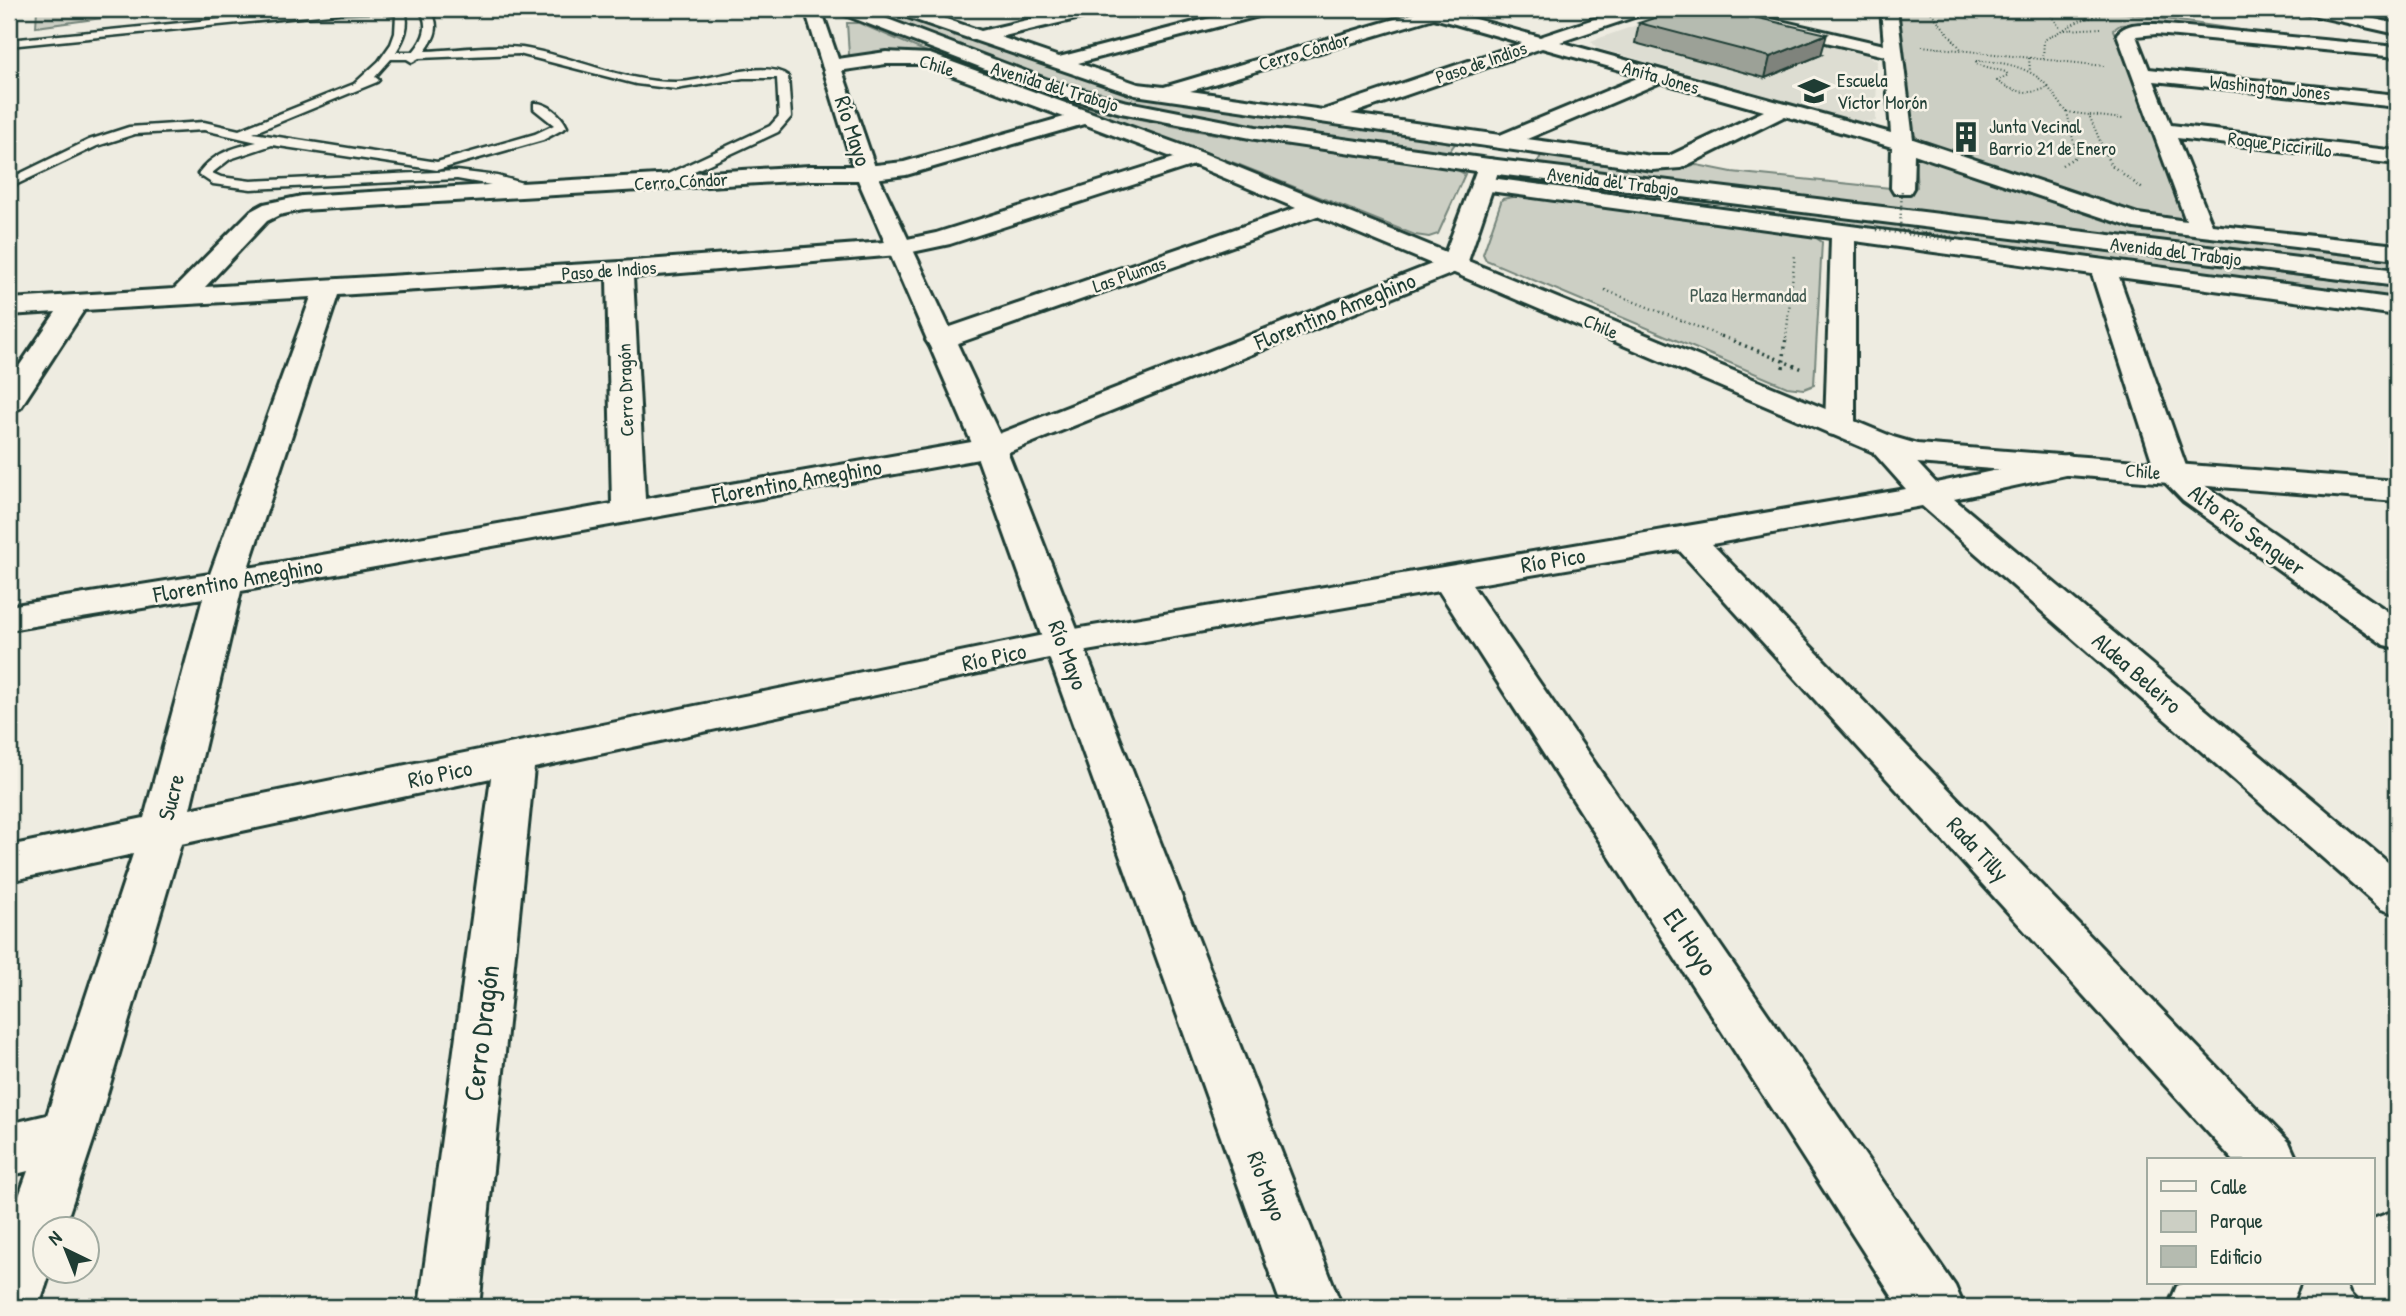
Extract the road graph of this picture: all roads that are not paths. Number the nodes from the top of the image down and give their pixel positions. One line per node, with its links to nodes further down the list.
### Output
1 (299, 9): 14 (lane)
2 (424, 9): 20 (lane)
3 (813, 9): 23 (street, Río Mayo)
4 (846, 9): 41 (street, Avenida del Trabajo)
5 (904, 9): 15 (street, Avenida del Trabajo)
6 (1095, 9): 15 (street)
7 (1264, 9): 22 (street)
8 (1640, 9): 16 (street, Paso de Indios)
9 (1709, 9): 18 (street)
10 (1889, 9): 18 (street)
11 (2309, 9): 13 (street)
12 (1435, 10): 16 (street, Anita Jones); 27 (street, Cerro Cóndor)
13 (2397, 29)
14 (9, 37)
15 (981, 37): 22 (street, Avenida del Trabajo)
16 (1538, 42): 25 (street, Anita Jones); 31 (street, Paso de Indios)
17 (9, 43): 21 (lane)
18 (1893, 48): 37 (street)
19 (2397, 51): 24 (street)
20 (419, 53): 21 (lane); 26 (lane); 42 (lane)
21 (387, 56): 26 (lane)
22 (1058, 63): 27 (street, Avenida del Trabajo)
23 (831, 66): 32 (street, Chile); 40 (street, Río Mayo)
24 (2143, 74): 28 (street, Washington Jones); 33 (street)
25 (1660, 76): 30 (street, Anita Jones); 36 (street)
26 (358, 86): 34 (lane)
27 (1159, 94): 31 (street, Avenida del Trabajo)
28 (2397, 101)
29 (538, 106): 35 (lane)
30 (1782, 110): 36 (street, Avenida del Trabajo); 37 (street, Anita Jones)
31 (1323, 116): 36 (street, Avenida del Trabajo)
32 (1083, 118): 39 (street, Chile); 40 (street, Cerro Cóndor)
33 (2162, 130): 38 (street, Roque Piccirillo); 47 (street)
34 (243, 133): 35 (lane); 43 (lane)
35 (272, 141): 45 (lane)
36 (1500, 142): 41 (street)
37 (1903, 144): 44 (street); 47 (street, Avenida del Trabajo)
38 (2397, 157)
39 (1195, 158): 46 (street, Chile); 49 (street, Paso de Indios)
40 (866, 173): 42 (street, Cerro Cóndor); 49 (street, Río Mayo)
41 (1486, 175): 48 (street, Avenida del Trabajo); 51 (street); 54 (street, Avenida del Trabajo)
42 (662, 182): 45 (street, Cerro Cóndor)
43 (9, 184)
44 (1902, 188)
45 (532, 190): 56 (street, Cerro Cóndor)
46 (1318, 208): 51 (street, Chile); 61 (street, Las Plumas)
47 (2200, 225): 50 (street, Avenida del Trabajo)
48 (1843, 232): 52 (street, Avenida del Trabajo); 63 (street)
49 (898, 248): 53 (street, Paso de Indios); 61 (street, Río Mayo)
50 (2397, 253)
51 (1454, 264): 63 (street, Chile); 65 (street, Florentino Ameghino)
52 (2103, 269): 58 (street, Avenida del Trabajo); 67 (street, Alto Río Senguer)
53 (620, 270): 55 (street, Paso de Indios); 70 (street, Cerro Dragón)
54 (2397, 278)
55 (328, 287): 56 (street, Paso de Indios); 73 (street, Sucre)
56 (182, 296): 57 (street, Paso de Indios)
57 (76, 303): 59 (street, Paso de Indios); 62 (street)
58 (2388, 306): 60 (street)
59 (9, 307)
60 (2397, 330)
61 (940, 340): 65 (street, Río Mayo)
62 (9, 402)
63 (1840, 427): 64 (street, Chile)
64 (1882, 444): 66 (street, Chile); 69 (street, Aldea Beleiro)
65 (990, 448): 70 (street, Florentino Ameghino); 76 (street, Río Mayo)
66 (2068, 465): 67 (street, Chile); 69 (street, Río Pico)
67 (2172, 473): 68 (street, Chile); 75 (street, Alto Río Senguer)
68 (2397, 491)
69 (1929, 495): 71 (street, Río Pico); 80 (street, Aldea Beleiro)
70 (629, 510): 73 (street, Florentino Ameghino)
71 (1687, 538): 72 (street, Río Pico); 83 (street, Rada Tilly)
72 (1449, 578): 76 (street, Río Pico); 92 (street, El Hoyo)
73 (225, 583): 74 (street, Florentino Ameghino); 78 (street, Sucre)
74 (9, 618)
75 (2397, 636)
76 (1063, 643): 77 (street, Río Pico); 91 (street, Río Mayo)
77 (514, 759): 78 (street, Río Pico); 90 (street, Cerro Dragón)
78 (163, 830): 79 (street, Río Pico); 81 (street, Sucre)
79 (9, 863)
80 (2397, 896)
81 (68, 1135): 82 (street); 89 (street, Sucre)
82 (9, 1150)
83 (2267, 1158)
84 (2397, 1239): 85 (street)
85 (2374, 1248)
86 (2374, 1272): 88 (street)
87 (2267, 1284): 93 (street)
88 (2397, 1297)
89 (9, 1306)
90 (449, 1307)
91 (1312, 1307)
92 (1934, 1307)
93 (2197, 1307)

